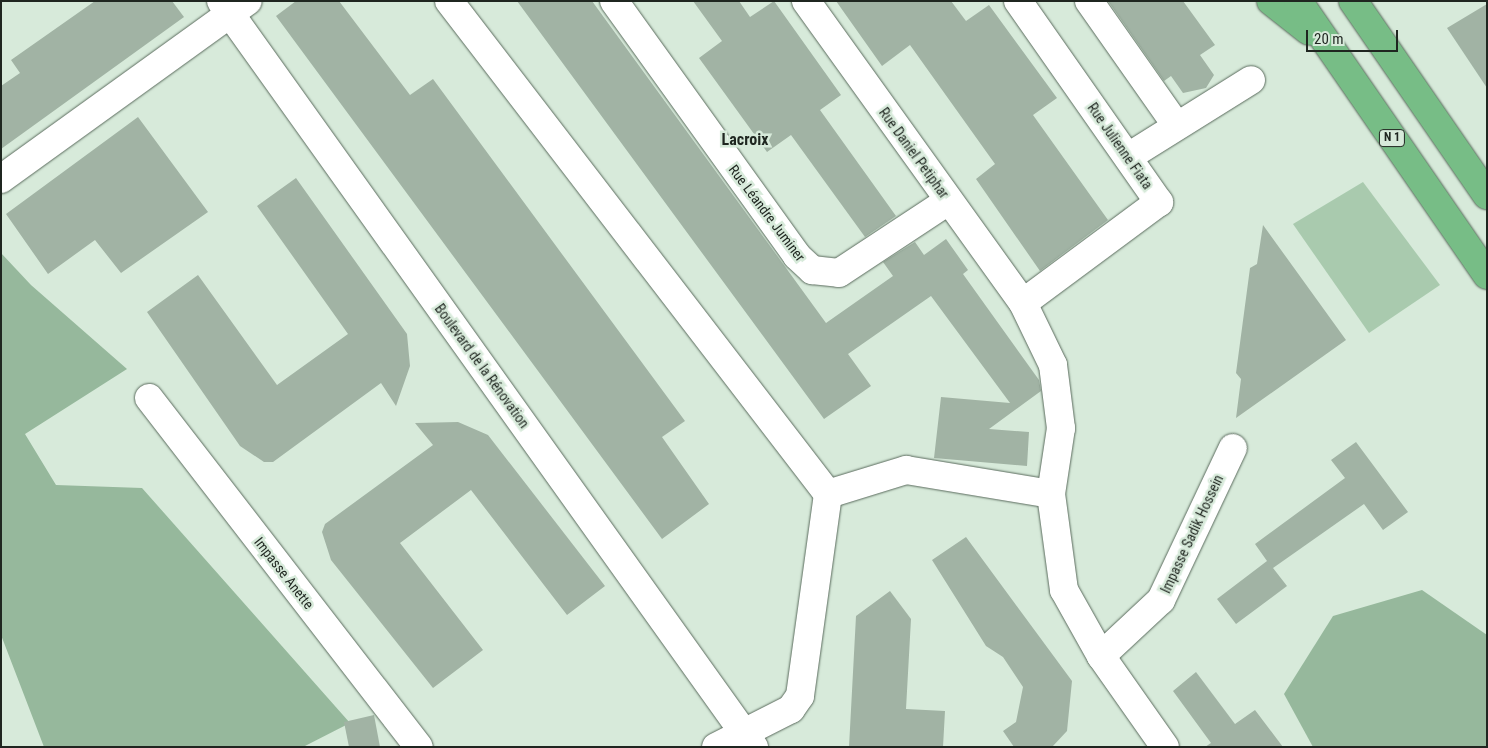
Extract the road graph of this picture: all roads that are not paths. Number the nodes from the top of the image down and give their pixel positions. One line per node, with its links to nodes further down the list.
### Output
1 (449, 1): 21 (street)
2 (614, 1): 16 (street, Rue Léandre Juminer)
3 (806, 1): 16 (street, Rue Daniel Petiphar)
4 (1018, 1): 13 (street, Rue Julienne Fiata)
5 (1089, 1): 12 (street)
6 (1271, 1): 10 (highway)
7 (1298, 1): 10 (highway, N 1)
8 (233, 6): 14 (street); 24 (street, Boulevard de la Rénovation)
9 (1358, 7): 15 (highway)
10 (1328, 46): 17 (highway, N 1)
11 (1251, 80): 12 (street)
12 (1176, 124): 13 (street)
13 (1128, 157): 18 (street, Rue Julienne Fiata)
14 (1, 180)
15 (1487, 195)
16 (948, 200): 18 (street, Rue Daniel Petiphar)
17 (1487, 275)
18 (1023, 303): 22 (street, Rue Daniel Petiphar)
19 (149, 398): 25 (street, Impasse Anette)
20 (1233, 448): 23 (street, Impasse Sadik Hossein)
21 (828, 494): 22 (street); 24 (street)
22 (1051, 494): 23 (street, Rue Daniel Petiphar)
23 (1101, 656): 27 (street, Rue Daniel Petiphar)
24 (748, 738): 26 (street)
25 (419, 747)
26 (716, 747)
27 (1165, 747)

